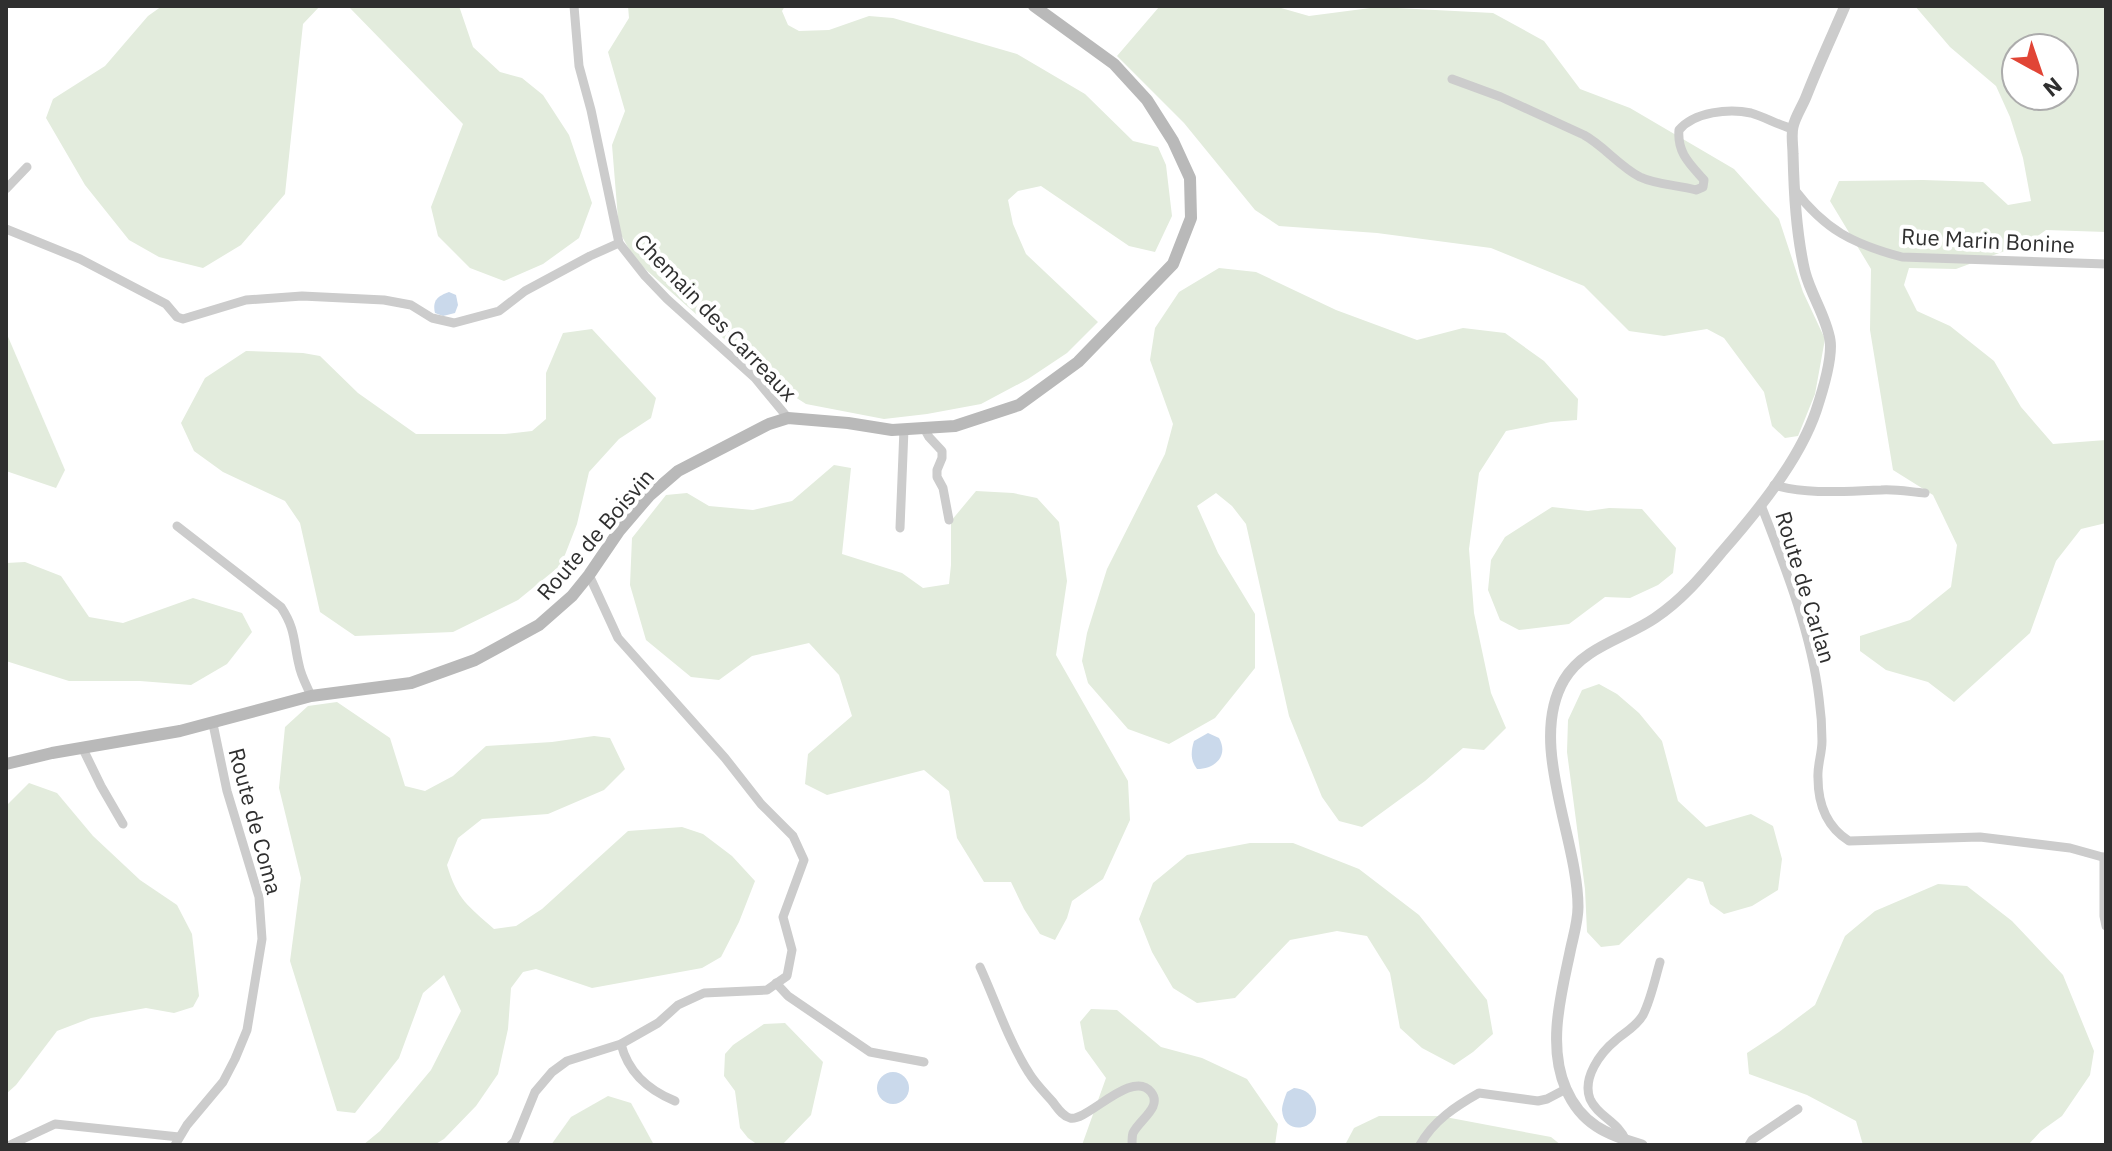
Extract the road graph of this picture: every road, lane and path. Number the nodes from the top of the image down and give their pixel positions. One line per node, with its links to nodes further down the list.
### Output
1 (574, 6): 10 (street, Chemain des Carreaux)
2 (1034, 6): 13 (main road, Route de Boisvin)
3 (1845, 6): 5 (street)
4 (1452, 79): 5 (street)
5 (1793, 129): 8 (street)
6 (27, 167): 7 (street)
7 (6, 189)
8 (1794, 189): 11 (street, Rue Marin Bonine); 15 (street)
9 (6, 229): 10 (street)
10 (619, 243): 12 (street, Chemain des Carreaux)
11 (2106, 264)
12 (788, 418): 14 (main road, Route de Boisvin); 21 (main road, Route de Boisvin)
13 (924, 428): 14 (main road, Route de Boisvin); 18 (street)
14 (904, 429): 20 (street)
15 (1774, 485): 16 (street); 17 (street)
16 (1925, 493)
17 (1761, 505): 27 (street, Route de Carlan); 34 (street)
18 (949, 520)
19 (177, 526): 22 (street)
20 (900, 528)
21 (589, 575): 22 (main road, Route de Boisvin); 31 (street)
22 (311, 696): 23 (main road, Route de Boisvin)
23 (213, 724): 24 (main road, Route de Boisvin); 37 (street, Route de Coma)
24 (83, 749): 25 (main road, Route de Boisvin); 26 (street)
25 (6, 764)
26 (123, 824)
27 (2105, 857): 28 (street)
28 (2106, 926)
29 (1660, 962): 38 (street)
30 (980, 967): 41 (street)
31 (776, 983): 32 (street); 33 (street)
32 (621, 1044): 35 (street); 40 (street)
33 (924, 1062)
34 (1566, 1089): 38 (street); 42 (street)
35 (675, 1101)
36 (1798, 1109): 44 (street)
37 (177, 1141): 39 (street)
38 (1626, 1141): 43 (street)
39 (10, 1145)
40 (511, 1145)
41 (1132, 1145)
42 (1420, 1145)
43 (1642, 1145)
44 (1749, 1145)

